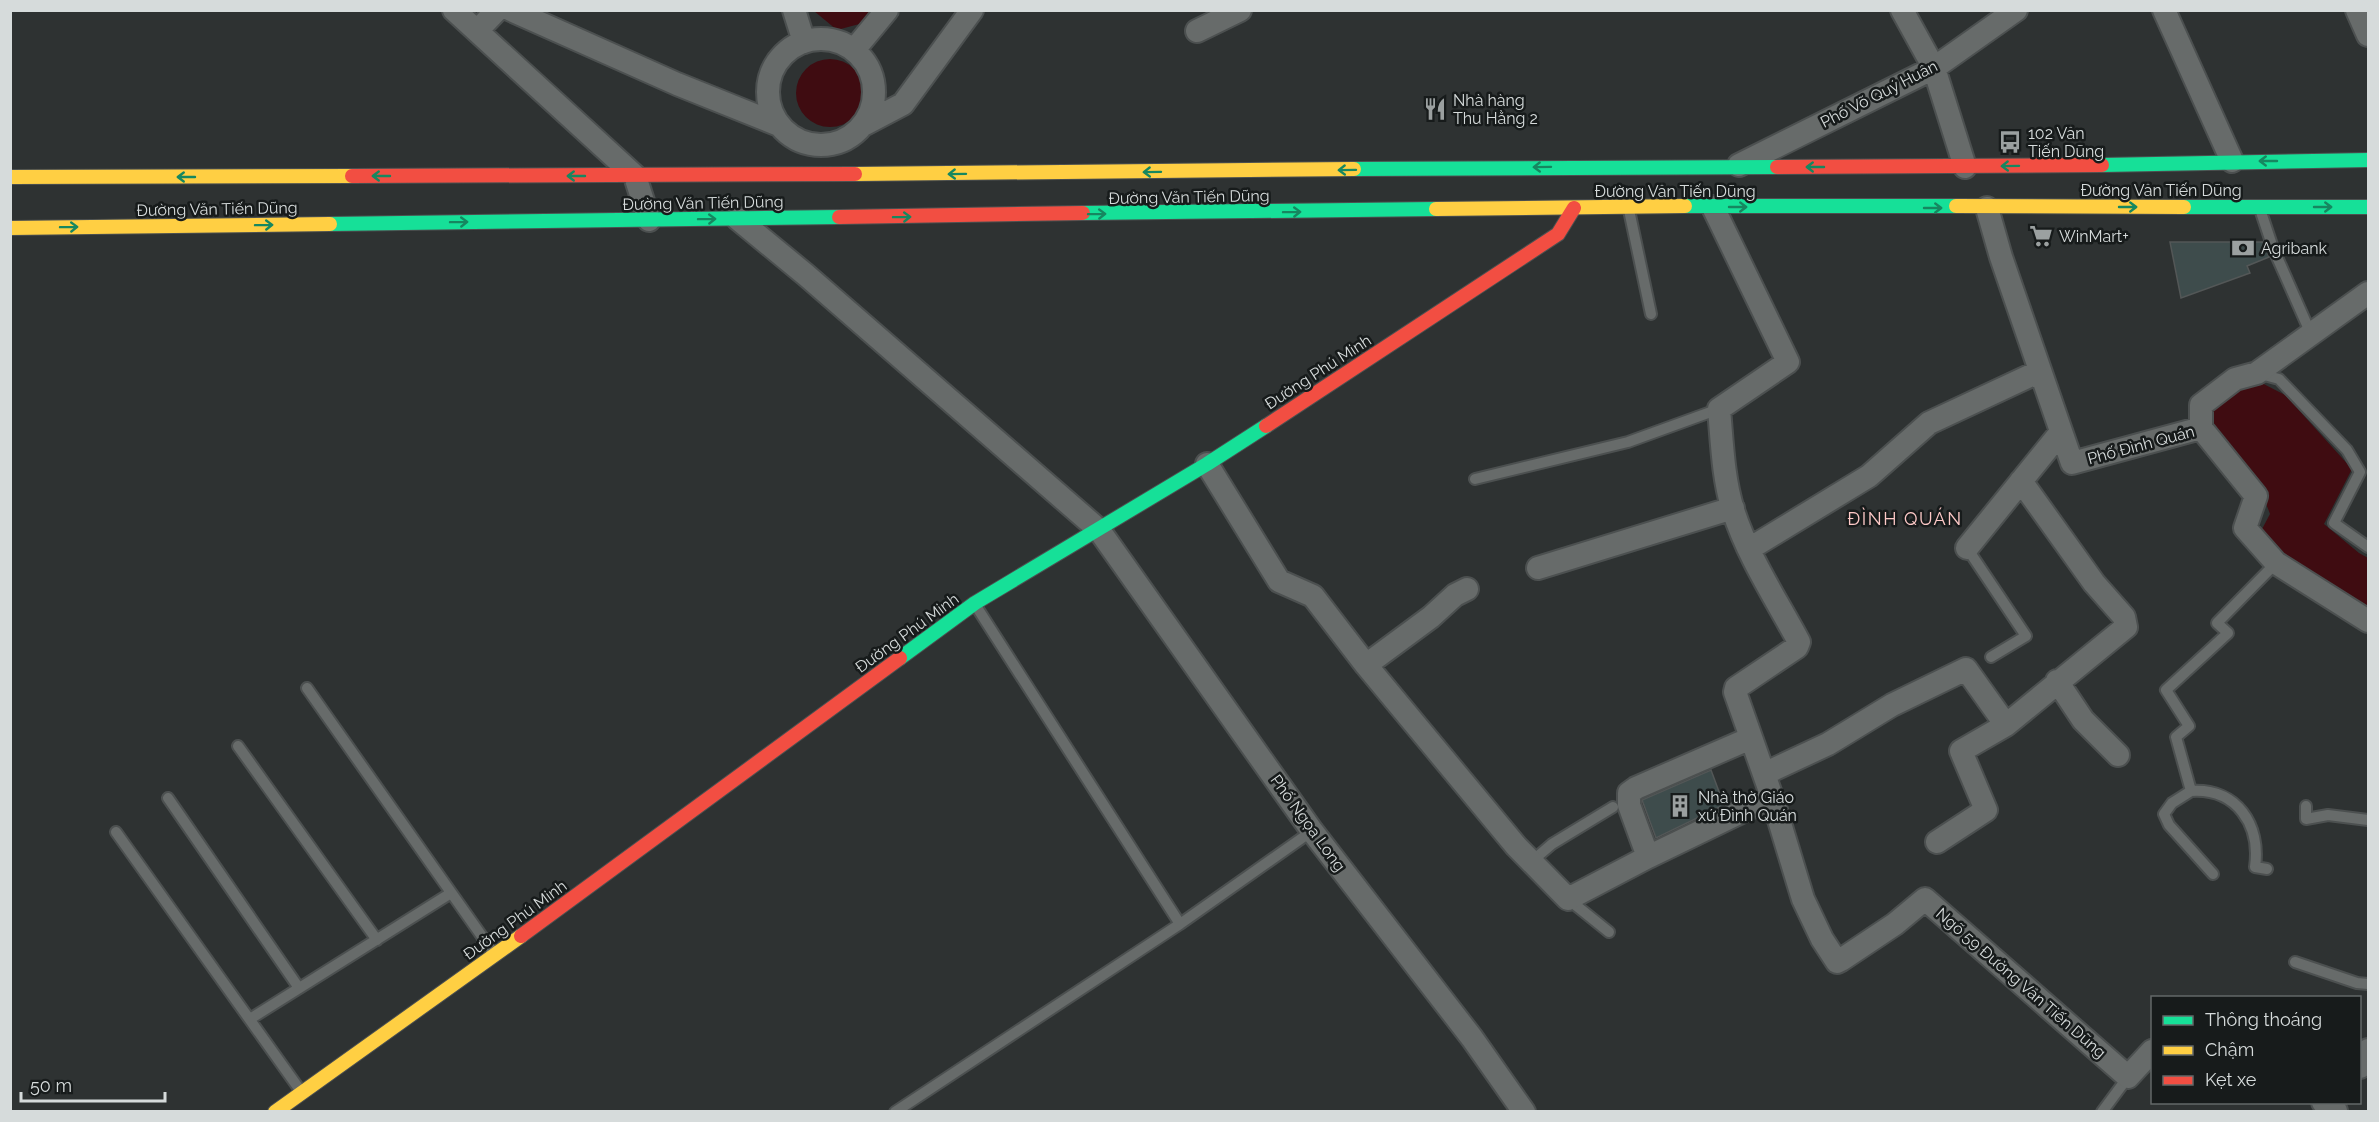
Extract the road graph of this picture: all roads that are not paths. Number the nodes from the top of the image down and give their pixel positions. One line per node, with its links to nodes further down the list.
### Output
1 (454, 10): 13 (street)
2 (497, 10): 13 (street)
3 (511, 10): 19 (street)
4 (794, 10): 15 (street)
5 (887, 10): 16 (street)
6 (972, 10): 18 (street)
7 (1240, 10): 12 (street)
8 (1902, 10): 17 (street)
9 (2016, 10): 17 (street, Phố Võ Quý Huân)
10 (2164, 10): 22 (street)
11 (2357, 10): 14 (street)
12 (1197, 31)
13 (477, 32): 25 (street)
14 (2368, 34)
15 (804, 42): 16 (street); 19 (street)
16 (854, 50): 18 (street)
17 (1934, 68): 23 (street, Phố Võ Quý Huân); 24 (street)
18 (865, 124): 20 (street)
19 (779, 125): 20 (street)
20 (810, 145): 26 (street)
21 (2368, 160): 22 (main road, Đường Văn Tiến Dũng, one-way to 22)
22 (2232, 162): 24 (main road, Đường Văn Tiến Dũng, one-way to 24)
23 (1736, 167): 24 (main road, Đường Văn Tiến Dũng, one-way to 23); 26 (main road, Đường Văn Tiến Dũng, one-way to 26)
24 (1965, 167)
25 (635, 176): 26 (main road, Đường Văn Tiến Dũng); 27 (main road, Đường Văn Tiến Dũng, one-way to 27); 35 (street)
26 (789, 176)
27 (10, 177)
28 (1628, 206): 30 (main road, Đường Văn Tiến Dũng); 32 (main road, Đường Văn Tiến Dũng); 38 (lane)
29 (2259, 206): 31 (main road, Đường Văn Tiến Dũng, one-way to 31); 33 (main road, Đường Văn Tiến Dũng, one-way to 29); 39 (lane)
30 (1713, 207): 33 (main road, Đường Văn Tiến Dũng, one-way to 33); 42 (street)
31 (2368, 207)
32 (1574, 208): 34 (main road, Đường Văn Tiến Dũng, one-way to 32); 45 (main road, Đường Phú Minh)
33 (1987, 208): 40 (street, Phố Đình Quán)
34 (738, 219): 35 (main road, Đường Văn Tiến Dũng, one-way to 34); 49 (street, Phố Ngọa Long)
35 (649, 220): 36 (main road, Đường Văn Tiến Dũng, one-way to 35)
36 (10, 228)
37 (2368, 293): 39 (street)
38 (1651, 314)
39 (2311, 334): 41 (street)
40 (2040, 371): 44 (street, Phố Đình Quán); 52 (street)
41 (2257, 373): 43 (street); 50 (lane)
42 (1719, 409): 46 (lane); 48 (street, Ngõ 59 Đường Văn Tiến Dũng)
43 (2200, 428): 44 (street, Phố Đình Quán); 53 (street, Phố Đình Quán)
44 (2061, 432): 47 (street)
45 (1207, 464): 49 (main road, Đường Phú Minh); 59 (street)
46 (1475, 479)
47 (2021, 482): 51 (street); 60 (street)
48 (1733, 508): 52 (street, Ngõ 59 Đường Văn Tiến Dũng); 54 (street)
49 (1099, 530): 56 (main road, Đường Phú Minh); 73 (street, Phố Ngọa Long)
50 (2368, 547)
51 (1966, 548): 58 (lane)
52 (1749, 549): 63 (street, Ngõ 59 Đường Văn Tiến Dũng)
53 (2276, 563): 57 (street, Phố Đình Quán); 67 (lane)
54 (1538, 568)
55 (1467, 589): 59 (street)
56 (975, 603): 82 (lane); 85 (main road, Đường Phú Minh)
57 (2368, 621)
58 (1991, 657)
59 (1366, 665): 77 (street)
60 (2057, 681): 62 (street); 65 (street)
61 (307, 688): 80 (lane)
62 (2006, 725): 66 (street); 75 (street)
63 (1751, 738): 66 (street, Ngõ 59 Đường Văn Tiến Dũng); 76 (street)
64 (238, 746): 84 (lane)
65 (2118, 754)
66 (1764, 774): 68 (street, Ngõ 59 Đường Văn Tiến Dũng)
67 (2191, 791): 78 (lane); 79 (lane)
68 (1772, 797): 76 (street); 93 (street, Ngõ 59 Đường Văn Tiến Dũng)
69 (168, 798): 88 (lane)
70 (2306, 806): 72 (lane)
71 (1613, 807): 77 (lane)
72 (2368, 819)
73 (1312, 831): 82 (lane); 97 (street, Phố Ngọa Long)
74 (116, 832): 89 (lane)
75 (1938, 842)
76 (1648, 857): 81 (street)
77 (1531, 863): 81 (street)
78 (2267, 869)
79 (2213, 874)
80 (452, 893): 84 (lane); 85 (lane)
81 (1568, 899): 83 (lane)
82 (1180, 924): 96 (lane)
83 (1609, 932)
84 (377, 940): 88 (lane)
85 (495, 955): 94 (main road, Đường Phú Minh)
86 (2295, 962): 87 (lane)
87 (2368, 984)
88 (299, 988): 89 (lane)
89 (250, 1020): 94 (lane)
90 (2368, 1050): 92 (street)
91 (2151, 1052): 93 (street)
92 (2361, 1065)
93 (2128, 1077): 98 (lane)
94 (302, 1092): 95 (main road, Đường Phú Minh)
95 (275, 1112)
96 (895, 1112)
97 (1524, 1112)
98 (2102, 1112)

